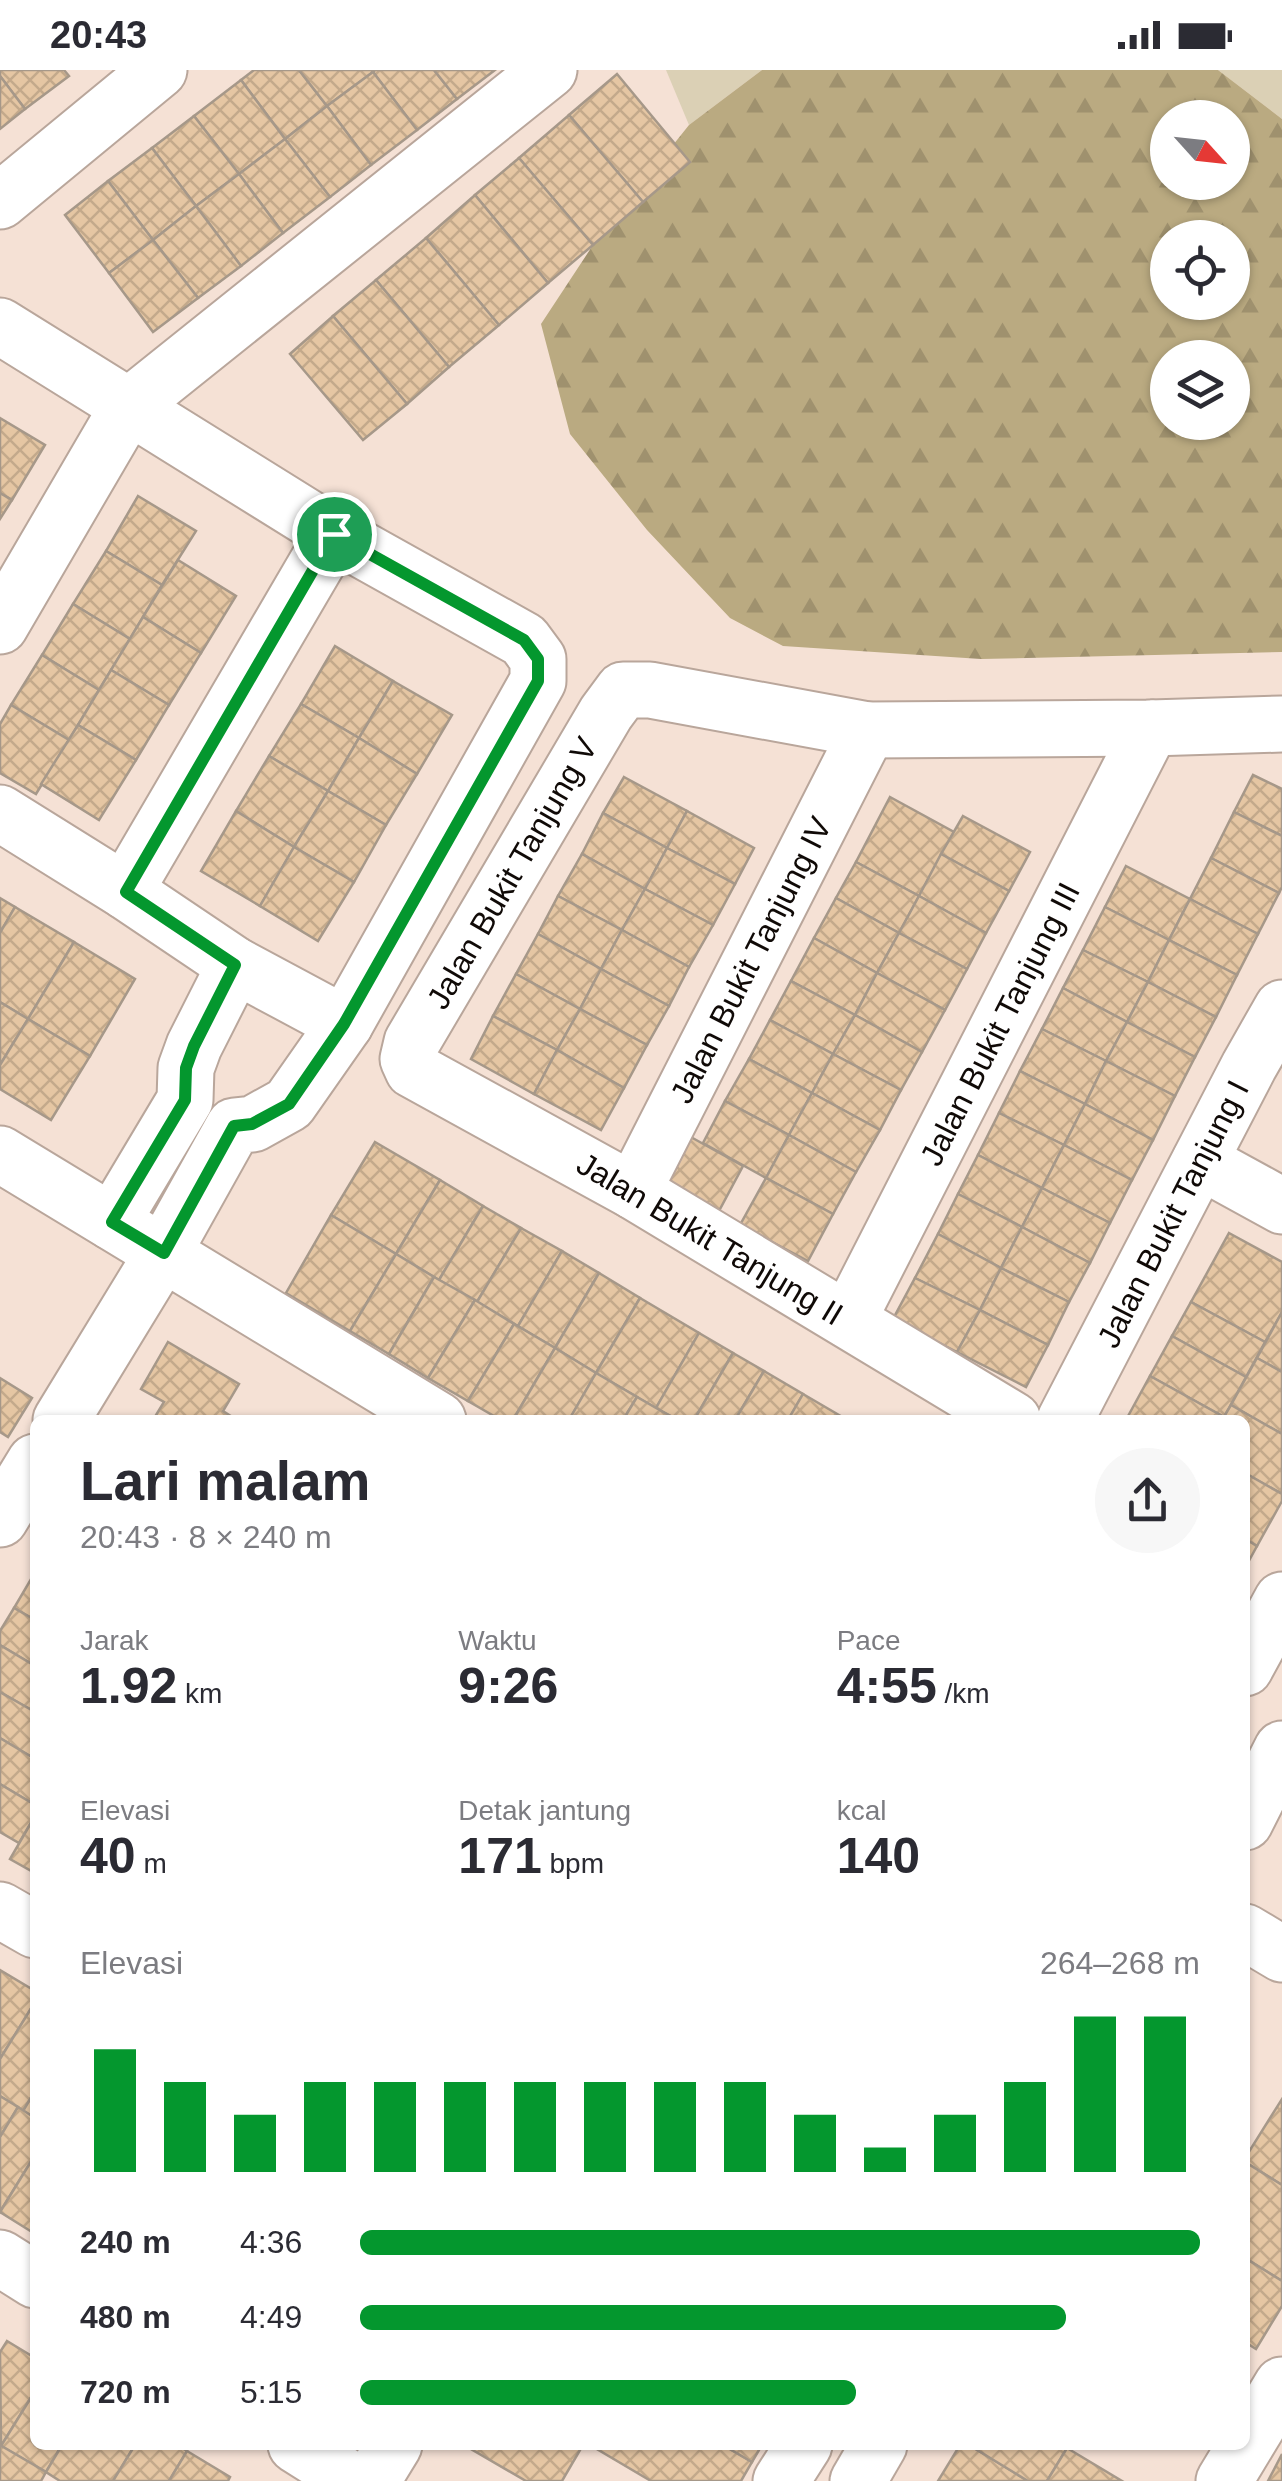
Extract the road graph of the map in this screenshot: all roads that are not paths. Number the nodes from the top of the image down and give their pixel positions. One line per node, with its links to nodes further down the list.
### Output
1 (158, 70): 3 (street)
2 (549, 70): 5 (street)
3 (0, 200)
4 (0, 326): 5 (street)
5 (128, 407): 6 (street); 7 (street)
6 (334, 534): 12 (street); 15 (street)
7 (0, 626)
8 (1282, 724): 9 (street)
9 (1151, 728): 10 (street); 26 (street, Jalan Bukit Tanjung III)
10 (868, 730): 16 (street, Jalan Bukit Tanjung V); 22 (street, Jalan Bukit Tanjung IV)
11 (0, 814): 12 (street)
12 (126, 892): 13 (street)
13 (235, 965): 15 (street); 18 (street)
14 (1282, 1008): 17 (street, Jalan Bukit Tanjung I)
15 (344, 1024): 19 (street)
16 (408, 1058): 22 (street, Jalan Bukit Tanjung II)
17 (1266, 1075): 21 (street, Jalan Bukit Tanjung I)
18 (185, 1100): 19 (street); 24 (street)
19 (234, 1126): 25 (street)
20 (0, 1154): 24 (street)
21 (1200, 1161): 23 (street); 30 (street, Jalan Bukit Tanjung I)
22 (633, 1191): 26 (street, Jalan Bukit Tanjung II)
23 (1282, 1206)
24 (112, 1222): 25 (street)
25 (164, 1253): 27 (street); 28 (street)
26 (848, 1320): 29 (street, Jalan Bukit Tanjung II)
27 (64, 1415)
28 (430, 1415)
29 (1006, 1415)
30 (1069, 1415)
31 (30, 1470): 32 (street)
32 (0, 1520)
33 (1282, 1600): 34 (street)
34 (1250, 1659)
35 (1282, 1750): 36 (street)
36 (1250, 1812)
37 (0, 1910): 38 (street)
38 (30, 1927)
39 (1250, 1935): 40 (street)
40 (1282, 1954)
41 (0, 2258): 42 (street)
42 (30, 2277)
43 (1282, 2385): 44 (street)
44 (1250, 2438)
45 (304, 2450): 50 (street)
46 (391, 2450): 51 (street)
47 (801, 2450): 52 (street)
48 (876, 2450): 53 (street)
49 (1243, 2450): 54 (street)
50 (353, 2481)
51 (372, 2481)
52 (782, 2481)
53 (858, 2481)
54 (1224, 2481)

